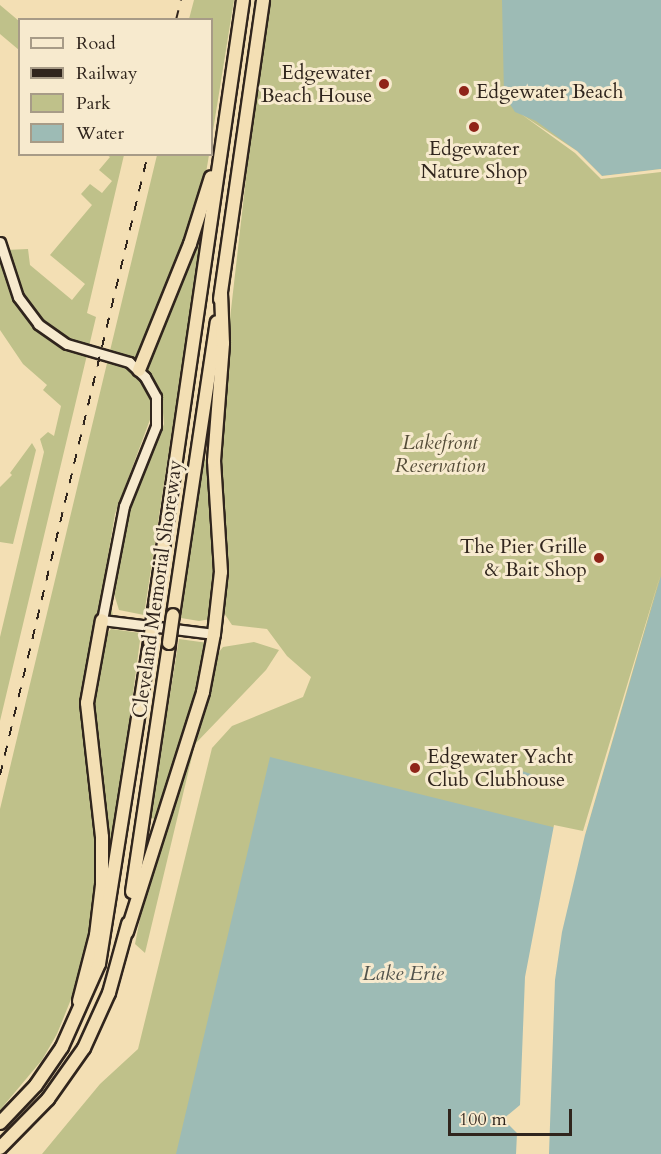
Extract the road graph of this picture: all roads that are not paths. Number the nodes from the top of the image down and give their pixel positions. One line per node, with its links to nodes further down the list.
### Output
1 (243, 0): 3 (highway, Cleveland Memorial Shoreway)
2 (263, 0): 5 (highway, Cleveland Memorial Shoreway)
3 (225, 121): 6 (highway); 10 (highway, Cleveland Memorial Shoreway, bridge)
4 (0, 242): 6 (street)
5 (221, 293): 8 (highway); 9 (highway, Cleveland Memorial Shoreway, bridge)
6 (139, 370): 7 (street)
7 (102, 620): 8 (street); 10 (highway)
8 (214, 634): 9 (highway)
9 (127, 932): 12 (highway, Cleveland Memorial Shoreway)
10 (70, 1035): 11 (highway, Cleveland Memorial Shoreway)
11 (0, 1123)
12 (0, 1148)

